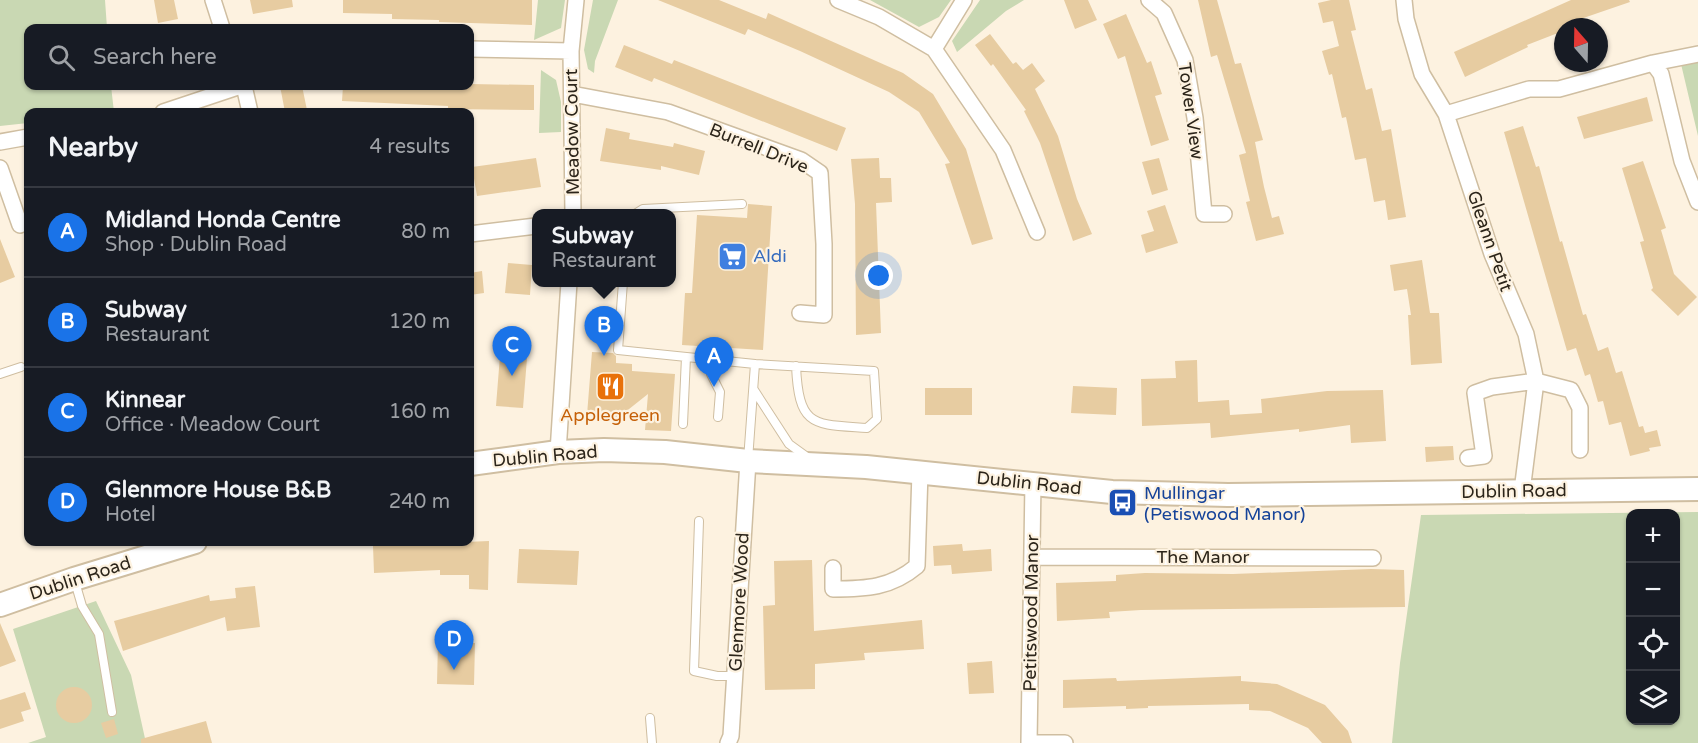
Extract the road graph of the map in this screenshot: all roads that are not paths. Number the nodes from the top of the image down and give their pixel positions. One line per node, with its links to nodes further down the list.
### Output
1 (213, 0): 7 (street)
2 (576, 0): 10 (street, Meadow Court)
3 (838, 0): 9 (street)
4 (964, 0): 9 (street)
5 (1149, 0): 26 (street, Tower View)
6 (1404, 0): 18 (street, Gleann Petit)
7 (221, 24)
8 (474, 49): 10 (street)
9 (934, 49): 29 (street)
10 (571, 51): 15 (street, Meadow Court)
11 (1698, 54): 12 (street)
12 (1653, 63): 18 (street); 22 (street)
13 (231, 90): 16 (street)
14 (244, 90): 17 (street)
15 (572, 94): 24 (street, Meadow Court); 33 (street, Burrell Drive)
16 (176, 108)
17 (249, 108)
18 (1446, 114): 40 (street, Gleann Petit)
19 (24, 138): 20 (street)
20 (0, 142)
21 (0, 168): 27 (street)
22 (1698, 202)
23 (742, 204): 25 (lane)
24 (573, 209)
25 (644, 209)
26 (1224, 213)
27 (20, 225)
28 (532, 227): 30 (street)
29 (1037, 232)
30 (474, 234)
31 (569, 287): 45 (street)
32 (623, 287): 34 (lane)
33 (800, 314)
34 (686, 357): 35 (lane); 43 (lane)
35 (713, 360): 36 (lane); 42 (lane)
36 (755, 364): 37 (lane); 41 (lane)
37 (796, 366): 37 (lane)
38 (21, 367): 39 (lane)
39 (0, 374)
40 (1536, 381): 44 (street); 46 (street); 53 (street, Gleann Petit)
41 (753, 390): 47 (lane); 49 (lane)
42 (718, 417)
43 (683, 424)
44 (1580, 450)
45 (558, 452): 47 (main road, Dublin Road); 48 (main road, Dublin Road)
46 (1468, 458)
47 (748, 461): 49 (main road, Dublin Road); 61 (street, Glenmore Wood)
48 (474, 463)
49 (818, 465): 50 (main road, Dublin Road)
50 (920, 472): 51 (main road, Dublin Road); 58 (street)
51 (1033, 482): 53 (main road, Dublin Road); 56 (street, Petitswood Manor)
52 (1698, 489): 53 (main road, Dublin Road)
53 (1522, 491)
54 (699, 520): 61 (lane)
55 (182, 546): 59 (main road, Dublin Road)
56 (1033, 557): 57 (street, The Manor); 66 (street, Petitswood Manor)
57 (1373, 558)
58 (833, 568)
59 (74, 579): 60 (main road, Dublin Road); 62 (lane)
60 (0, 605)
61 (734, 676): 65 (street, Glenmore Wood)
62 (112, 712)
63 (650, 718): 64 (lane)
64 (652, 743)
65 (728, 743)
66 (1029, 743): 67 (street)
67 (1065, 743)

